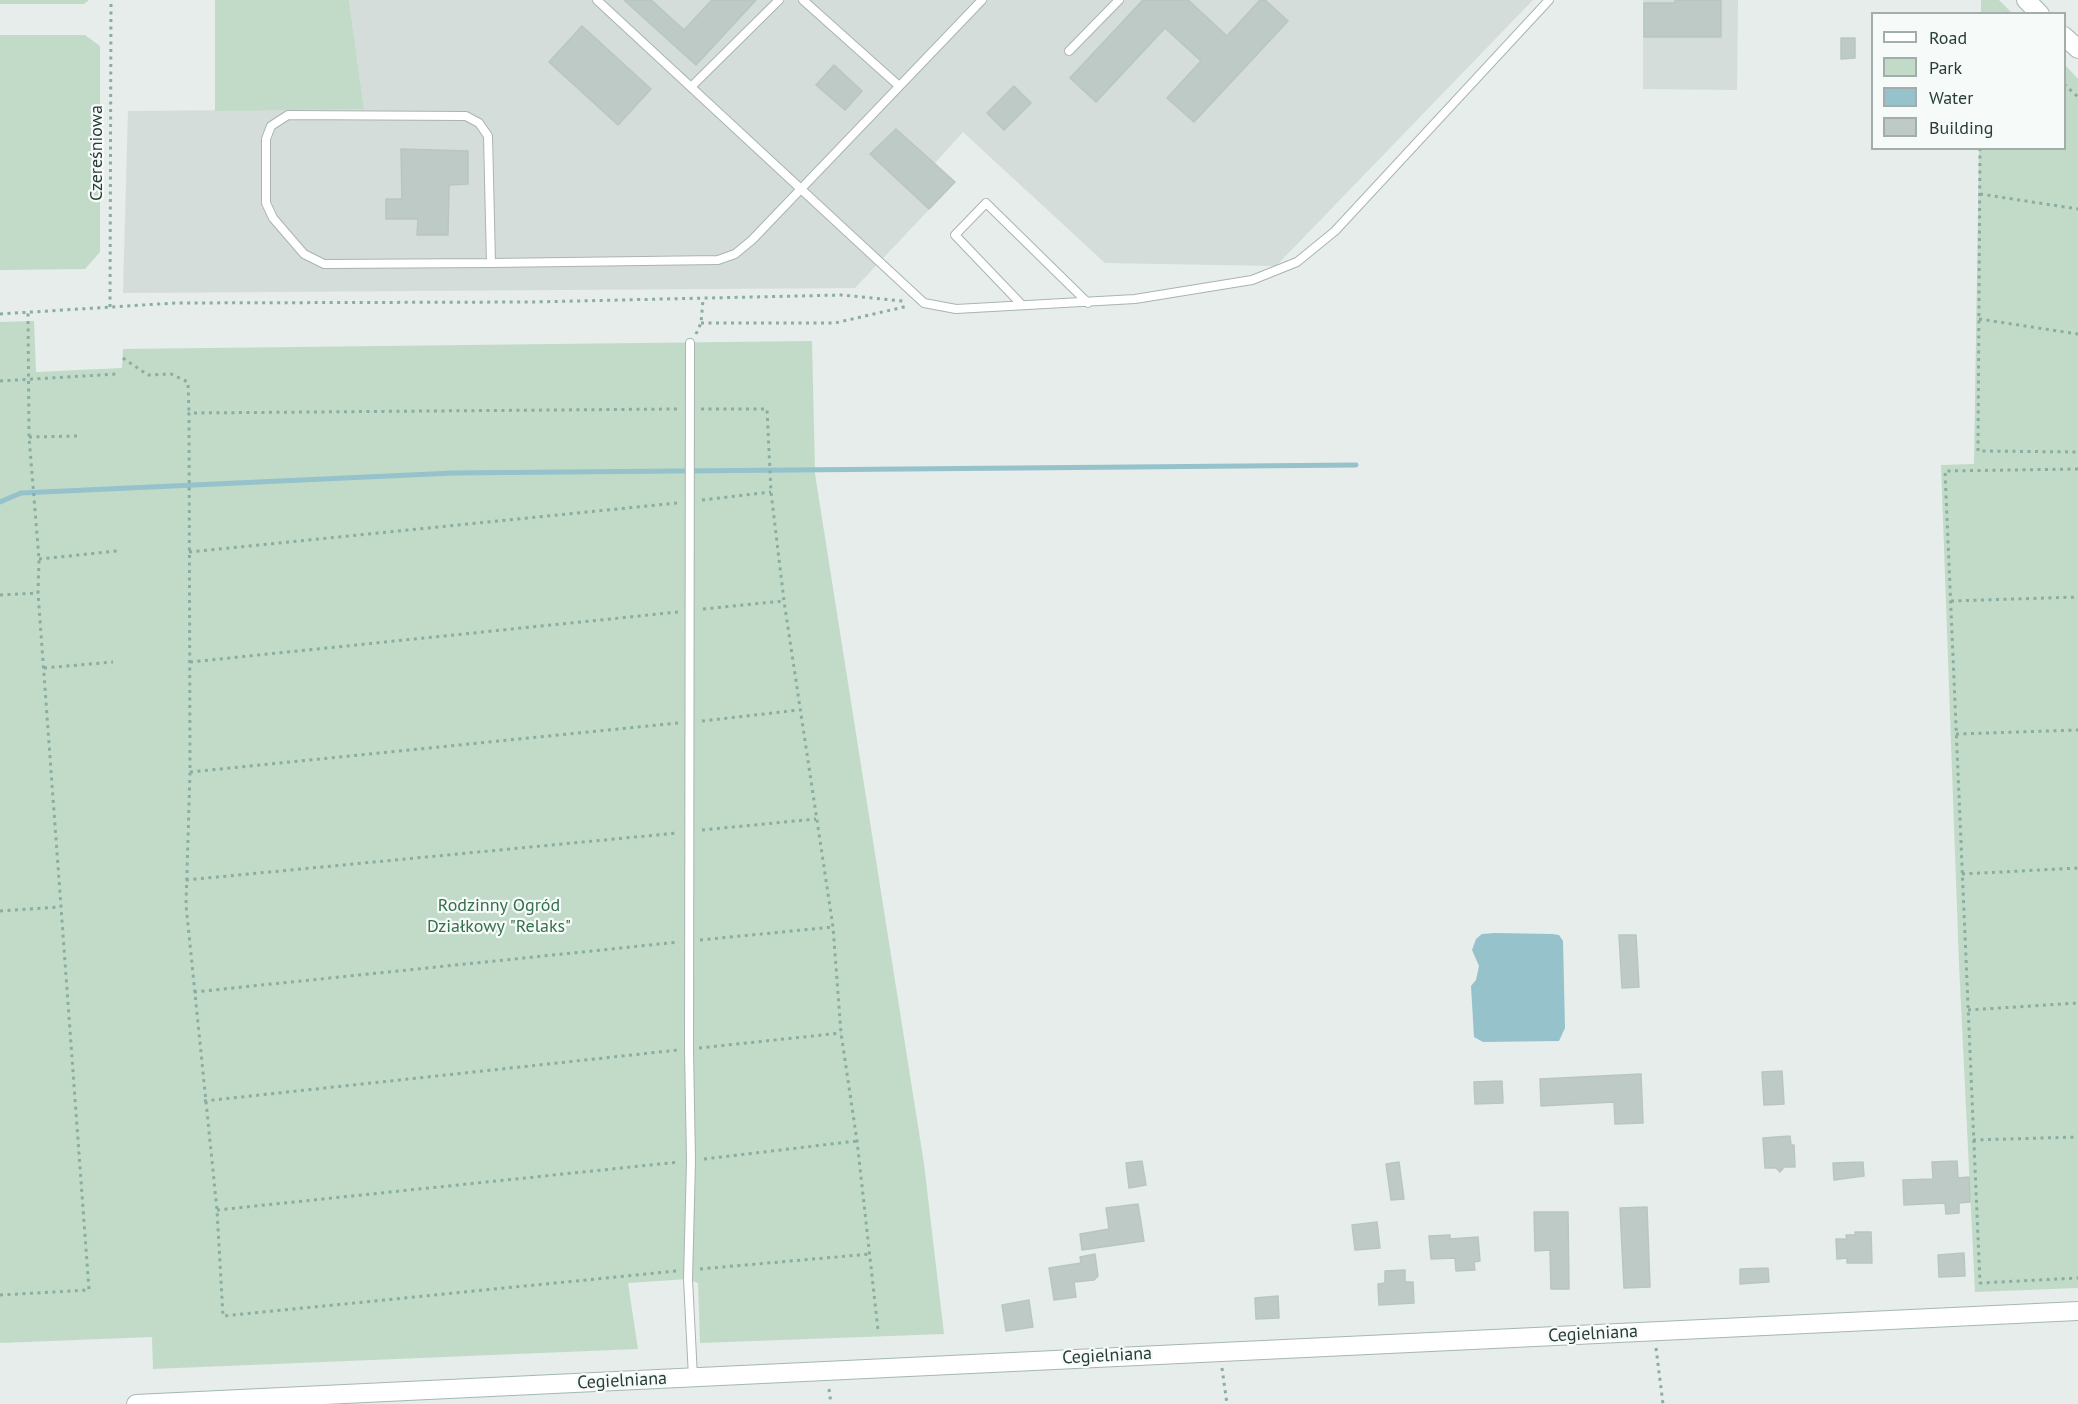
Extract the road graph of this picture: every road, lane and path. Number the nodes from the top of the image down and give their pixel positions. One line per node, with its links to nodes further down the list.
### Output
1 (111, 0): 26 (path, Czereśniowa)
2 (597, 0): 13 (lane)
3 (779, 0): 13 (lane)
4 (803, 0): 14 (lane)
5 (982, 0): 14 (lane)
6 (1119, 0): 12 (lane)
7 (1549, 0): 24 (lane)
8 (2026, 0): 9 (street)
9 (2038, 12)
10 (2066, 38): 11 (street)
11 (2078, 49)
12 (1069, 51)
13 (692, 86): 18 (lane)
14 (897, 86): 18 (lane)
15 (2066, 86): 16 (path)
16 (2078, 97)
17 (1980, 150): 19 (path)
18 (802, 189): 21 (lane); 23 (lane)
19 (1980, 194): 20 (path); 29 (path)
20 (2078, 209)
21 (491, 263): 21 (lane)
22 (704, 299): 23 (path); 26 (path); 30 (path)
23 (924, 303): 25 (lane); 30 (path)
24 (1088, 303): 25 (lane); 25 (lane)
25 (1021, 304)
26 (110, 307): 27 (path)
27 (28, 312): 28 (path); 35 (path)
28 (0, 314)
29 (1979, 319): 31 (path); 41 (path)
30 (701, 323): 32 (path)
31 (2078, 334)
32 (690, 343): 37 (lane)
33 (123, 358): 38 (path)
34 (117, 374): 35 (path)
35 (28, 379): 36 (path); 40 (path)
36 (0, 381)
37 (689, 409): 38 (path); 43 (path); 44 (lane)
38 (189, 413): 46 (path)
39 (78, 436): 40 (path)
40 (29, 437): 47 (path)
41 (2078, 452)
42 (2078, 469): 52 (path)
43 (771, 492): 44 (path); 51 (path)
44 (690, 502): 46 (path); 53 (lane)
45 (117, 550): 47 (path)
46 (189, 552): 55 (path)
47 (39, 559): 48 (path)
48 (38, 593): 49 (path); 56 (path)
49 (0, 595)
50 (2078, 597): 52 (path)
51 (784, 601): 53 (path); 57 (path)
52 (1951, 601): 60 (path)
53 (688, 611): 55 (path); 58 (lane)
54 (113, 662): 56 (path)
55 (190, 662): 61 (path)
56 (44, 668): 67 (path)
57 (799, 710): 58 (path); 62 (path)
58 (689, 722): 61 (path); 63 (lane)
59 (2078, 730): 60 (path)
60 (1956, 734): 65 (path)
61 (189, 772): 66 (path)
62 (816, 819): 63 (path); 69 (path)
63 (688, 831): 66 (path); 70 (lane)
64 (2078, 868): 65 (path)
65 (1962, 874): 73 (path)
66 (186, 880): 71 (path)
67 (60, 907): 68 (path); 85 (path)
68 (0, 910)
69 (833, 927): 70 (path); 74 (path)
70 (689, 941): 71 (path); 75 (lane)
71 (194, 992): 76 (path)
72 (2078, 1003): 73 (path)
73 (1968, 1010): 78 (path)
74 (841, 1033): 75 (path); 79 (path)
75 (688, 1049): 76 (path); 80 (lane)
76 (204, 1101): 81 (path)
77 (2078, 1137): 78 (path)
78 (1974, 1140): 84 (path)
79 (857, 1141): 80 (path); 82 (path)
80 (691, 1161): 81 (path); 83 (lane)
81 (217, 1210): 83 (path)
82 (870, 1254): 83 (path); 87 (path)
83 (690, 1270): 90 (lane)
84 (2078, 1278)
85 (0, 1295)
86 (2078, 1311): 88 (street, Cegielniana)
87 (878, 1330)
88 (1653, 1331): 89 (street, Cegielniana); 93 (path)
89 (1220, 1351): 90 (street, Cegielniana); 92 (path)
90 (693, 1377): 91 (street, Cegielniana)
91 (136, 1404)
92 (1227, 1404)
93 (1663, 1404)

